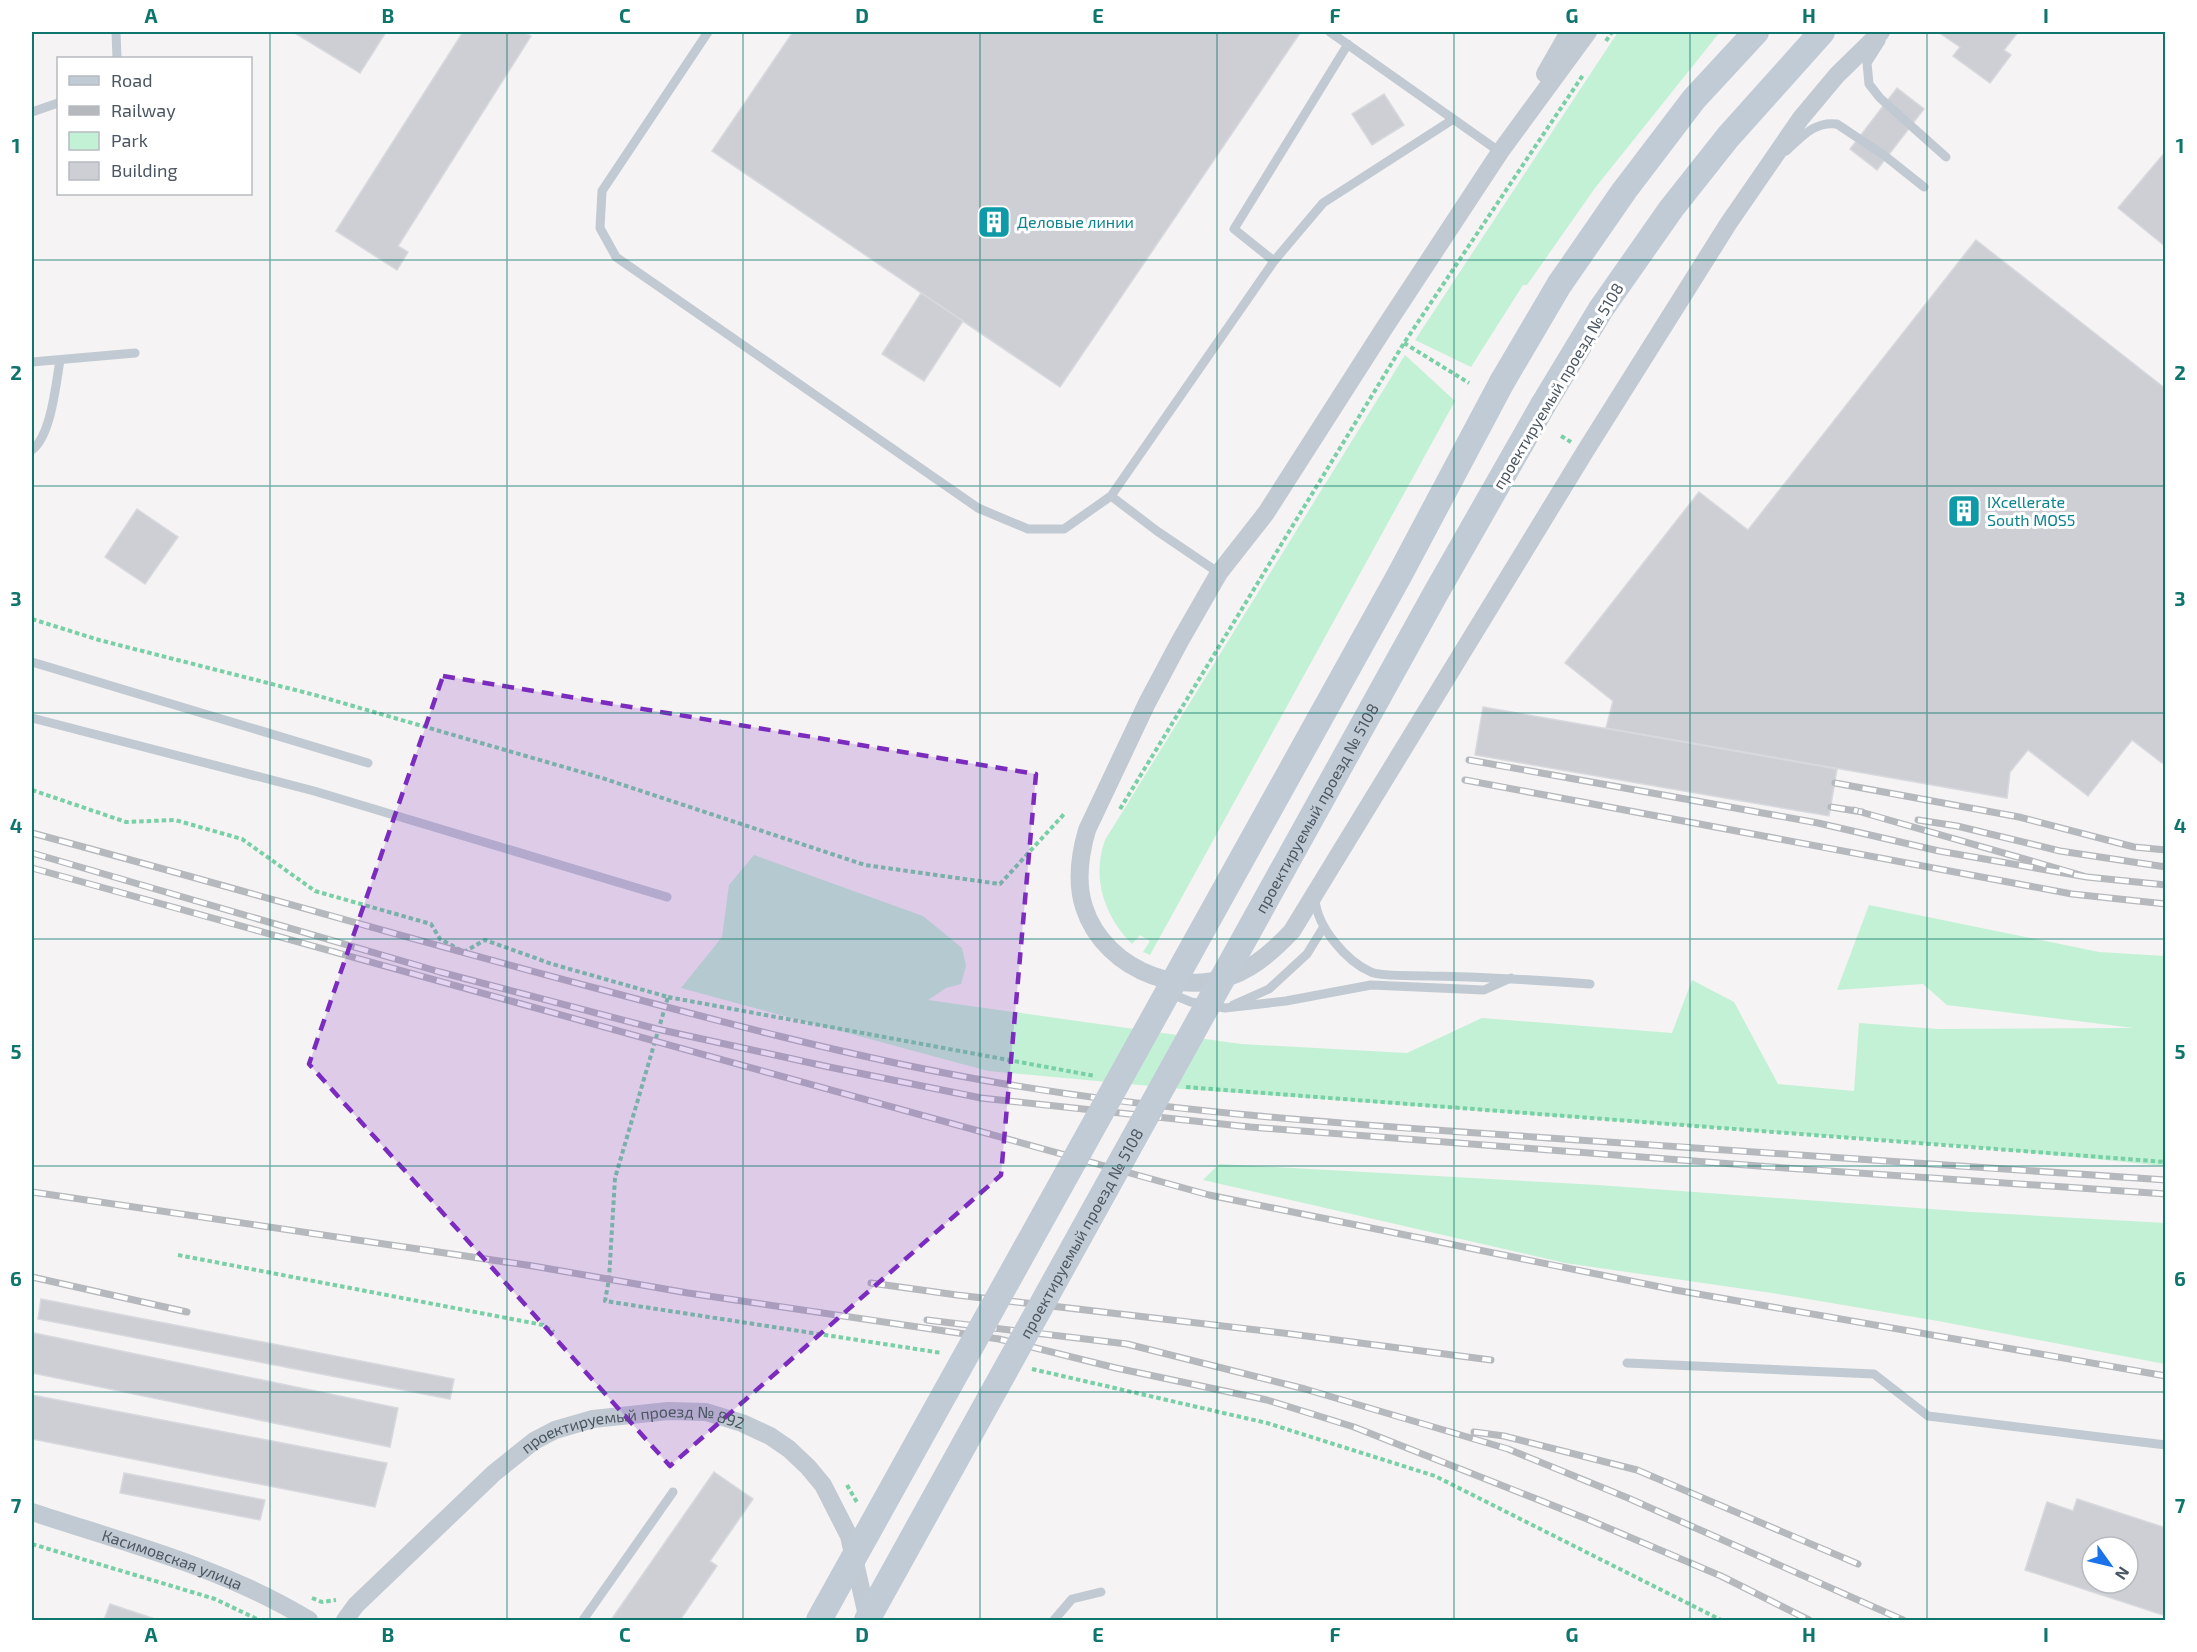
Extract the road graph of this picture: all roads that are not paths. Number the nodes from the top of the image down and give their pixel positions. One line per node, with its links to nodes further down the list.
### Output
1 (116, 32): 11 (lane)
2 (708, 32): 24 (lane)
3 (1330, 32): 10 (lane)
4 (1569, 32): 15 (street)
5 (1588, 32): 15 (street)
6 (1756, 32): 44 (main road, bridge)
7 (1822, 32): 45 (main road, проектируемый проезд № 5108, bridge)
8 (1881, 32): 17 (street)
9 (1888, 32): 16 (lane)
10 (1348, 44): 14 (lane); 19 (lane)
11 (117, 57)
12 (57, 103): 13 (lane)
13 (32, 112)
14 (1452, 120): 15 (lane); 19 (lane)
15 (1500, 152): 25 (street)
16 (1946, 157)
17 (1767, 170): 18 (lane); 29 (street)
18 (1924, 187)
19 (1274, 261): 24 (lane)
20 (135, 353): 21 (lane)
21 (60, 360): 22 (lane); 23 (lane)
22 (32, 362)
23 (32, 450)
24 (1111, 496): 25 (lane)
25 (1219, 573): 32 (street)
26 (32, 662): 28 (lane)
27 (32, 718): 30 (lane)
28 (368, 763)
29 (1314, 894): 31 (lane); 32 (street)
30 (667, 897)
31 (1323, 928): 33 (lane); 35 (lane)
32 (1138, 970): 35 (lane)
33 (1511, 978): 34 (lane); 35 (lane)
34 (1590, 984)
35 (1225, 1008)
36 (1626, 1363): 37 (lane)
37 (2166, 1445)
38 (673, 1492): 43 (lane)
39 (32, 1512): 41 (street, Касимовская улица)
40 (1101, 1592): 46 (lane)
41 (309, 1620)
42 (345, 1620): 45 (street, проектируемый проезд № 892)
43 (583, 1620)
44 (819, 1620)
45 (867, 1620)
46 (1054, 1620)

